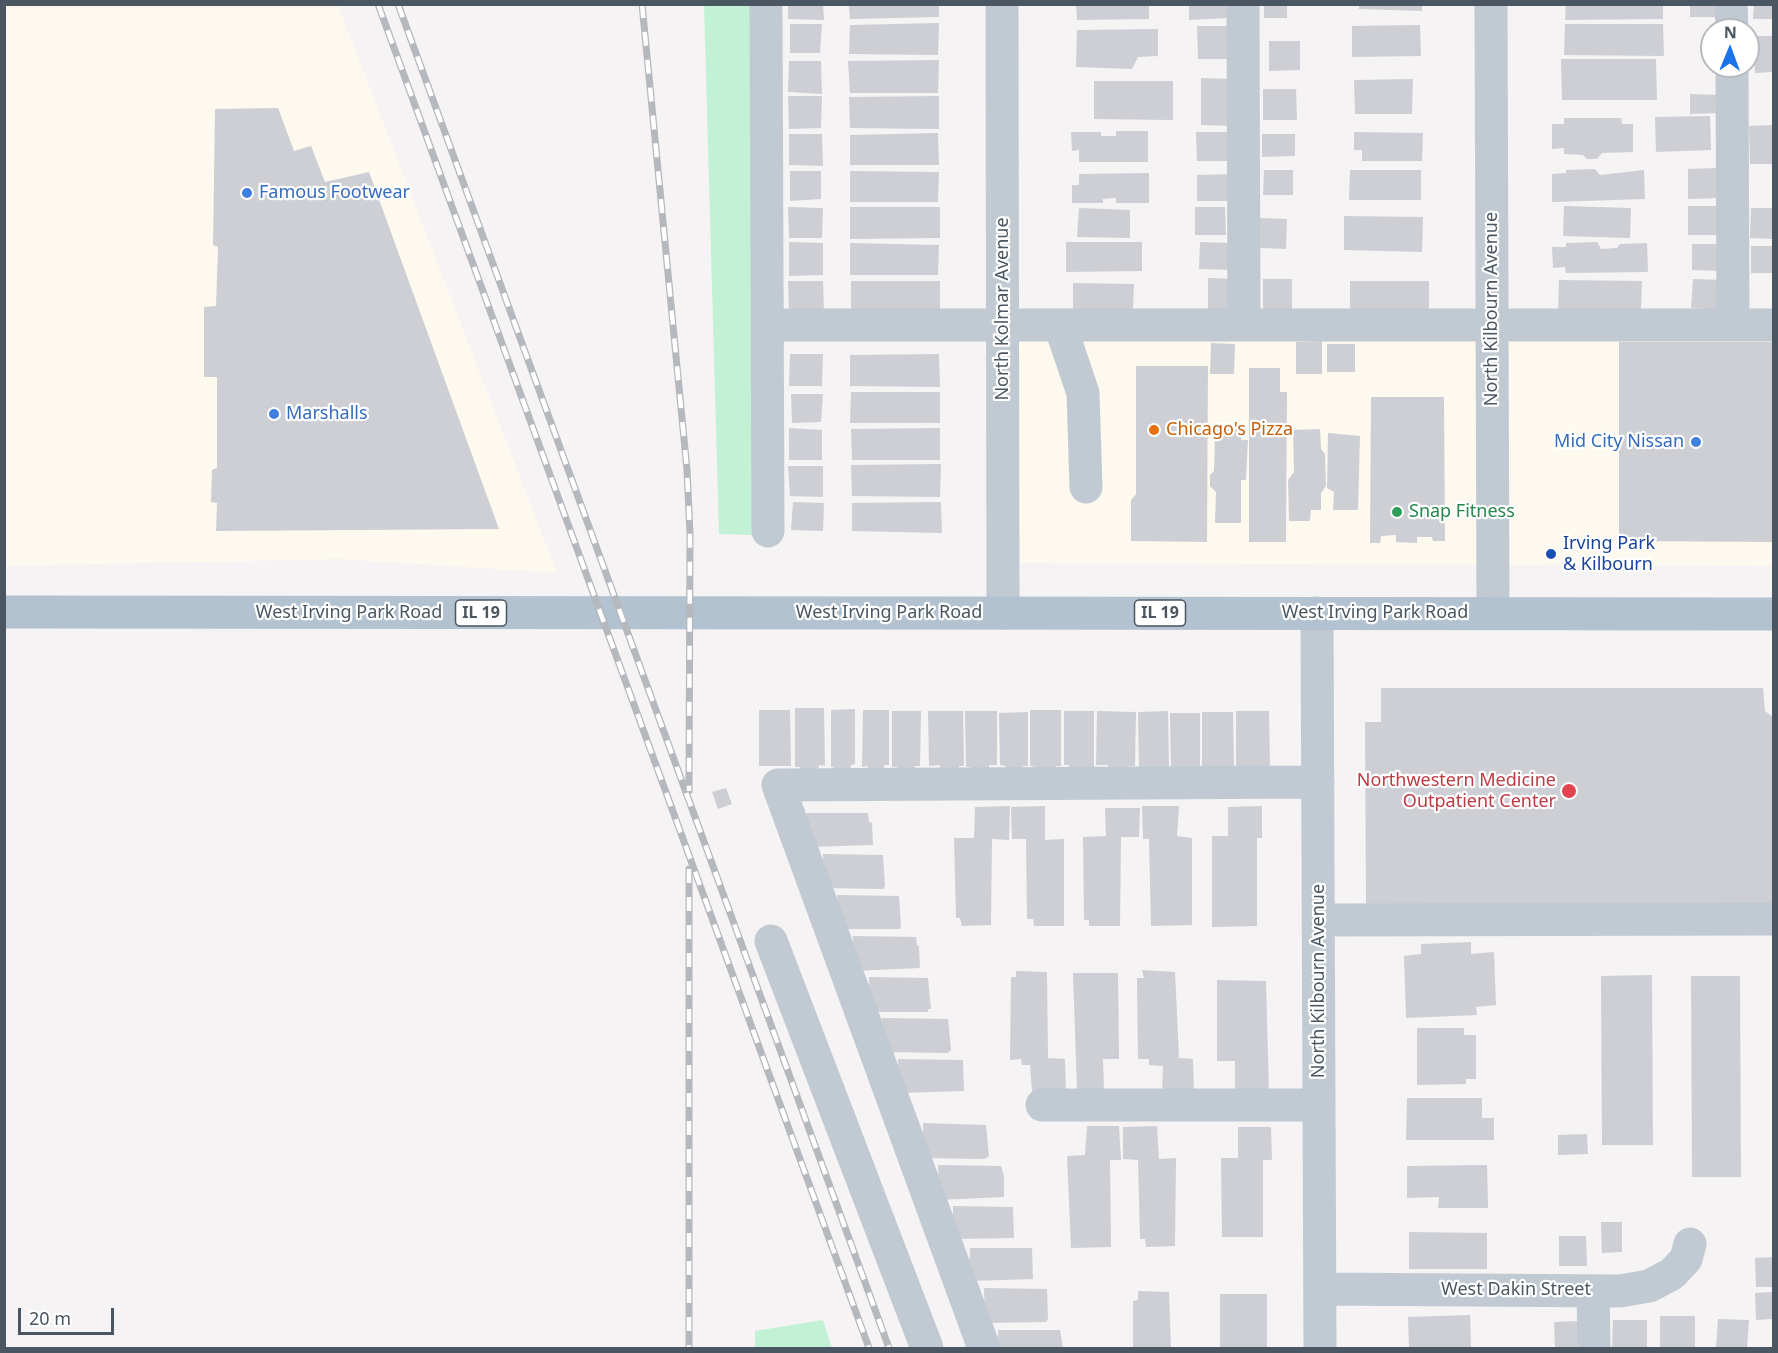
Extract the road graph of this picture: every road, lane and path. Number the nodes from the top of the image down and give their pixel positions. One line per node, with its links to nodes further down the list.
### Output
1 (766, 4): 6 (street)
2 (1002, 4): 7 (street, North Kolmar Avenue)
3 (1243, 4): 9 (street)
4 (1491, 4): 10 (street, North Kilbourn Avenue)
5 (1732, 78): 11 (street)
6 (767, 325): 7 (street); 14 (street)
7 (1002, 325): 8 (street); 16 (street, North Kolmar Avenue)
8 (1060, 325): 9 (street); 13 (street)
9 (1244, 325): 10 (street)
10 (1492, 325): 11 (street); 18 (street, North Kilbourn Avenue)
11 (1733, 325): 12 (street)
12 (1773, 326)
13 (1086, 487)
14 (768, 531)
15 (4, 612): 16 (main road, West Irving Park Road / IL 19)
16 (1003, 613): 17 (main road, West Irving Park Road / IL 19)
17 (1317, 613): 18 (main road, West Irving Park Road / IL 19); 20 (street, North Kilbourn Avenue)
18 (1493, 613): 19 (main road, West Irving Park Road / IL 19)
19 (1773, 614)
20 (1318, 782): 22 (street, North Kilbourn Avenue); 30 (street)
21 (1773, 919): 22 (street)
22 (1318, 920): 25 (street, North Kilbourn Avenue)
23 (771, 941): 29 (street)
24 (1042, 1105): 25 (street)
25 (1319, 1105): 27 (street, North Kilbourn Avenue)
26 (1690, 1244): 28 (street, West Dakin Street)
27 (1320, 1289): 28 (street, West Dakin Street); 31 (street, North Kilbourn Avenue)
28 (1593, 1291): 32 (street)
29 (927, 1348)
30 (984, 1348)
31 (1320, 1348)
32 (1594, 1348)

